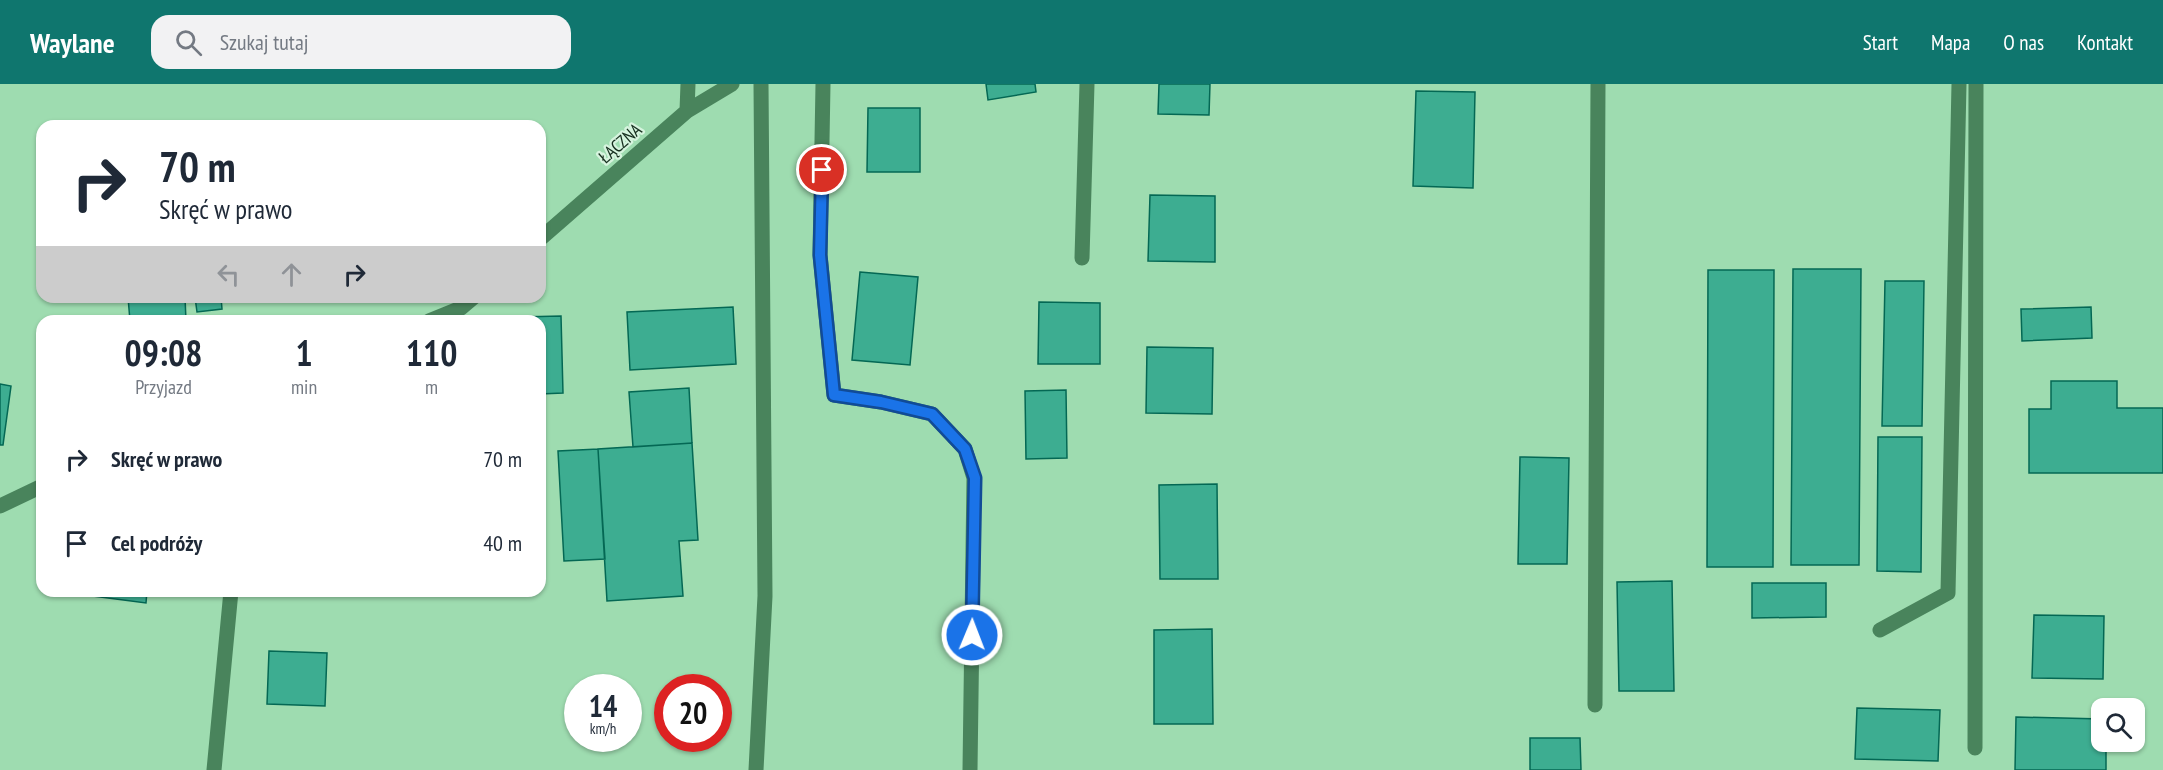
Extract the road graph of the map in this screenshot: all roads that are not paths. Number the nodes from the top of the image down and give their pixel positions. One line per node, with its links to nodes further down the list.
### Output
1 (688, 84): 9 (street)
2 (732, 84): 9 (street, ŁĄCZNA)
3 (761, 84): 21 (street)
4 (823, 84): 22 (street)
5 (1087, 84): 11 (street)
6 (1598, 84): 18 (street)
7 (1959, 84): 17 (street)
8 (1976, 84): 19 (street)
9 (687, 111): 10 (street, ŁĄCZNA)
10 (546, 234)
11 (1082, 258)
12 (467, 303): 13 (street)
13 (444, 315)
14 (36, 489): 15 (street)
15 (0, 506)
16 (230, 597): 20 (street)
17 (1880, 630)
18 (1594, 705)
19 (1975, 748)
20 (214, 770)
21 (756, 770)
22 (970, 770)

